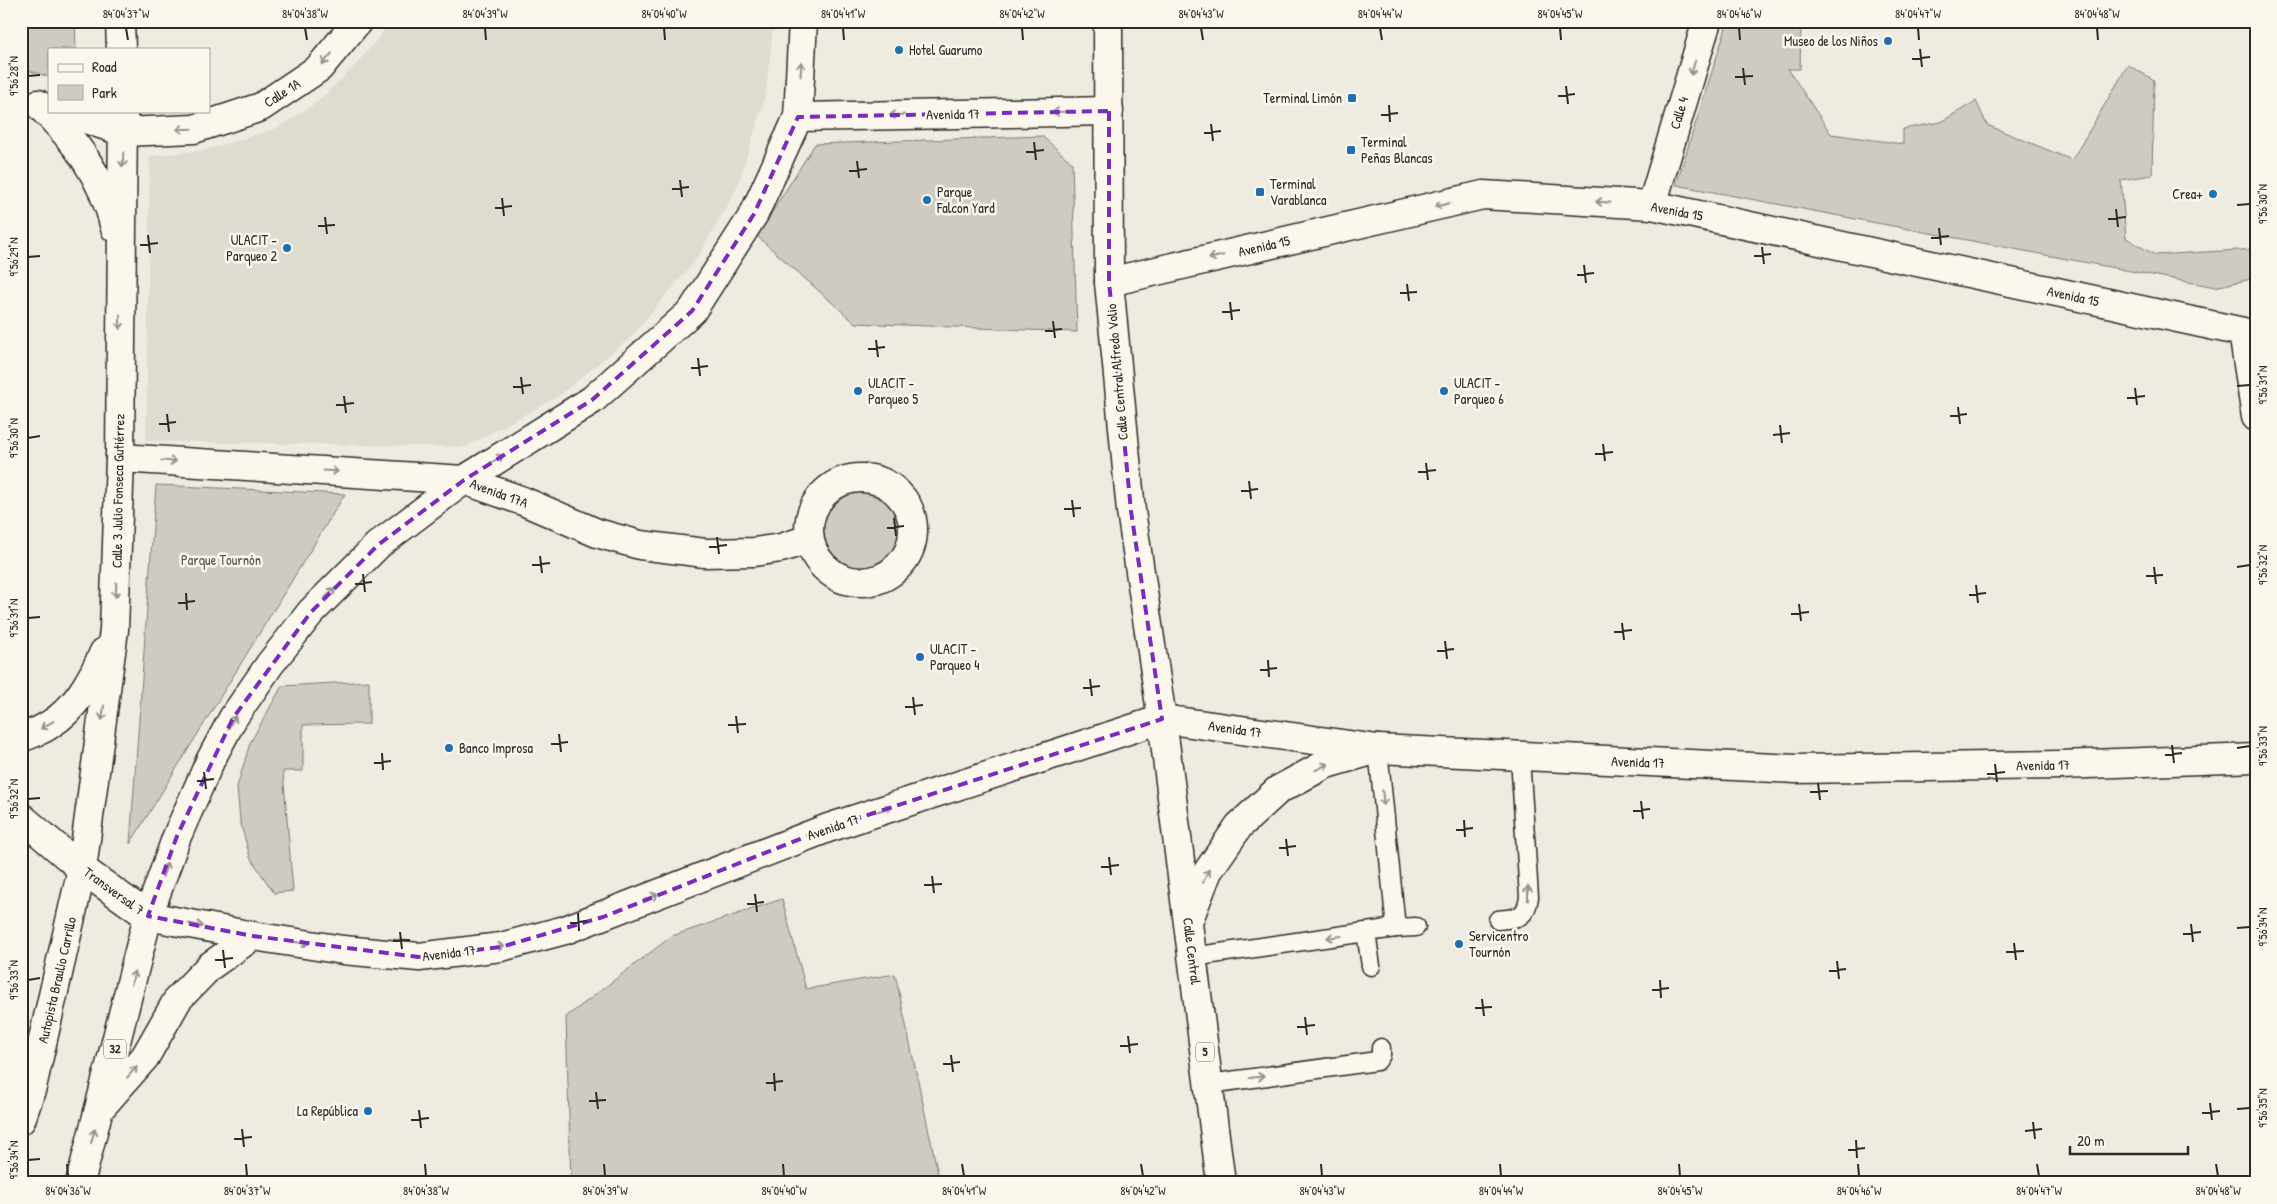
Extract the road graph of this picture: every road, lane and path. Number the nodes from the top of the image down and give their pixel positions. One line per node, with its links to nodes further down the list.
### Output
1 (120, 21): 6 (main road)
2 (358, 21): 11 (main road, Calle 1A, one-way to 11)
3 (803, 21): 10 (main road, one-way to 3)
4 (1108, 21): 7 (main road, Calle Central Alfredo Volio)
5 (1707, 21): 12 (main road, Calle 4, one-way to 12)
6 (121, 48)
7 (1109, 111): 10 (main road, Avenida 17, one-way to 10); 14 (main road, Calle Central Alfredo Volio)
8 (49, 112): 13 (main road)
9 (78, 112): 11 (main road)
10 (798, 117): 17 (main road, one-way to 10)
11 (124, 121): 13 (main road, Calle 3 Julio Fonseca Gutiérrez, one-way to 13)
12 (1652, 205): 14 (main road, Avenida 15, one-way to 14); 15 (main road, Avenida 15)
13 (120, 252): 16 (main road, Calle 3 Julio Fonseca Gutiérrez, one-way to 16)
14 (1108, 282): 20 (main road, Calle Central Alfredo Volio)
15 (2256, 417)
16 (120, 458): 17 (main road, Avenida 17A, one-way to 17); 19 (main road, Calle 3 Julio Fonseca Gutiérrez, one-way to 19)
17 (464, 480): 18 (main road, Avenida 17A); 27 (main road, one-way to 17)
18 (808, 538)
19 (114, 630): 21 (main road, one-way to 21); 26 (main road, Calle 3 Julio Fonseca Gutiérrez, one-way to 26)
20 (1162, 719): 22 (main road, Avenida 17); 29 (main road, Calle Central / 5); 33 (main road, Avenida 17, one-way to 20)
21 (21, 738)
22 (1378, 749): 23 (main road, Avenida 17); 29 (main road, one-way to 22); 31 (lane, one-way to 31)
23 (1520, 756): 24 (main road, Avenida 17); 28 (lane, one-way to 23)
24 (2256, 758)
25 (21, 817): 26 (main road, Transversal 7)
26 (82, 869): 27 (main road, Transversal 7); 39 (main road, Autopista Braulio Carrillo)
27 (148, 916): 33 (main road, Transversal 7, one-way to 33); 38 (main road, 32, one-way to 27)
28 (1498, 920)
29 (1188, 921): 34 (main road, Calle Central / 5)
30 (1416, 927): 31 (lane)
31 (1396, 928): 32 (lane)
32 (1366, 932): 34 (lane, one-way to 34); 35 (lane)
33 (253, 936): 38 (main road, one-way to 33)
34 (1192, 957): 37 (main road, Calle Central / 5)
35 (1371, 966)
36 (1381, 1048): 37 (lane, one-way to 36)
37 (1209, 1084): 41 (main road, Calle Central / 5)
38 (100, 1108): 40 (main road, 32, one-way to 38)
39 (21, 1120)
40 (80, 1183)
41 (1221, 1183)

